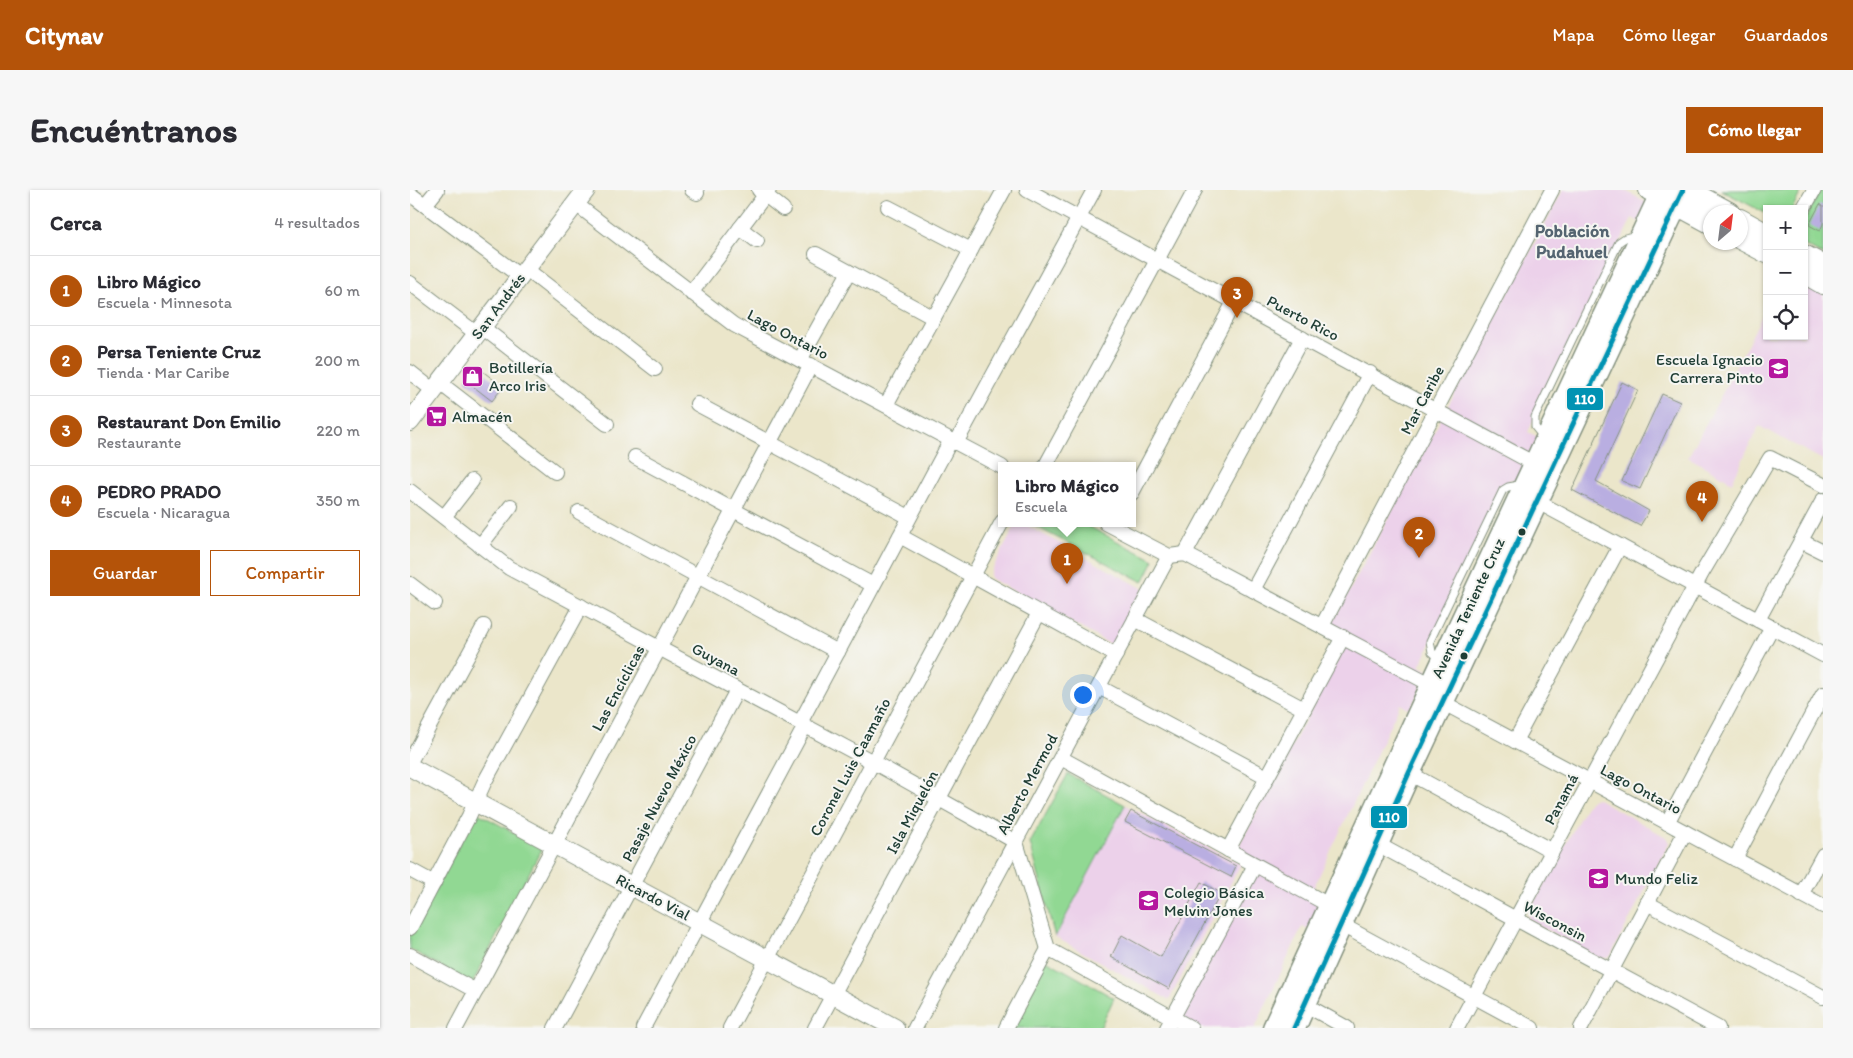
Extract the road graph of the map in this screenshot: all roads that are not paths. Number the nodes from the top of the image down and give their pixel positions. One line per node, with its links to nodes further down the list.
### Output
1 (437, 190): 13 (street)
2 (586, 190): 12 (street, San Andrés)
3 (1004, 190): 25 (street)
4 (1027, 190): 18 (street, Puerto Rico)
5 (1094, 190): 18 (street)
6 (1195, 190): 29 (street)
7 (1552, 190): 48 (street, Mar Caribe)
8 (1814, 190): 15 (street)
9 (764, 192): 17 (street); 21 (street)
10 (1670, 193): 14 (main road); 19 (main road); 55 (main road, Avenida Teniente Cruz); 62 (main road, Avenida Teniente Cruz)
11 (410, 194): 13 (street)
12 (576, 204): 32 (street, San Andrés); 36 (street, Lago Ontario)
13 (425, 205): 32 (street)
14 (1707, 205)
15 (1806, 205)
16 (888, 207): 25 (street)
17 (783, 209)
18 (1078, 218): 29 (street, Puerto Rico); 51 (street)
19 (1703, 218)
20 (1748, 223): 22 (main road)
21 (740, 228): 23 (street); 36 (street)
22 (1763, 232)
23 (757, 242)
24 (1748, 243): 26 (main road)
25 (971, 250): 38 (street)
26 (1763, 251)
27 (816, 254): 31 (street)
28 (1808, 257): 30 (main road)
29 (1157, 261): 37 (street, Puerto Rico); 54 (street)
30 (1823, 265)
31 (849, 272): 38 (street); 41 (street, Las Encíclicas)
32 (523, 273): 39 (street, San Andrés); 42 (street)
33 (1808, 275): 35 (main road)
34 (410, 283): 39 (street)
35 (1823, 284)
36 (691, 293): 41 (street, Lago Ontario)
37 (1234, 302): 40 (street, Puerto Rico); 60 (street)
38 (934, 318): 47 (street)
39 (479, 331): 45 (street, San Andrés); 50 (street)
40 (1302, 338): 44 (street, Puerto Rico); 76 (street)
41 (805, 363): 47 (street, Lago Ontario); 52 (street, Las Encíclicas)
42 (655, 368)
43 (410, 372): 45 (street)
44 (1370, 373): 48 (street, Puerto Rico); 83 (street)
45 (437, 387): 49 (street, San Andrés); 57 (street)
46 (696, 404): 52 (street)
47 (886, 405): 51 (street, Lago Ontario)
48 (1437, 410): 55 (street, Puerto Rico); 90 (street, Mar Caribe)
49 (410, 422)
50 (607, 424)
51 (954, 441): 56 (street, Lago Ontario); 68 (street)
52 (770, 442): 65 (street, Las Encíclicas); 68 (street)
53 (635, 457): 65 (street)
54 (1048, 462)
55 (1535, 464): 62 (main road, Avenida Teniente Cruz)
56 (998, 465)
57 (555, 472)
58 (472, 482): 67 (street)
59 (1823, 485): 82 (street, Panamá)
60 (1136, 486)
61 (410, 491): 67 (street, Guyana)
62 (1531, 492): 74 (street); 99 (main road, Avenida Teniente Cruz); 99 (main road, Avenida Teniente Cruz)
63 (1823, 500): 72 (street)
64 (511, 506): 73 (street)
65 (733, 510): 79 (street, Las Encíclicas); 81 (street)
66 (579, 512): 79 (street)
67 (444, 517): 73 (street, Guyana)
68 (909, 518): 71 (street)
69 (999, 527): 78 (street, Coronel Luis Caamaño)
70 (1117, 527): 77 (street)
71 (900, 536): 78 (street); 81 (street)
72 (1801, 540): 75 (street); 88 (street)
73 (480, 546): 85 (street, Guyana)
74 (1620, 546): 82 (street); 103 (street)
75 (1823, 552)
76 (1185, 554): 77 (street); 83 (street, Lago Ontario)
77 (1169, 556): 87 (street, Alberto Mermod)
78 (972, 576): 86 (street); 106 (street, Coronel Luis Caamaño)
79 (698, 577): 93 (street, Las Encíclicas); 94 (street)
80 (410, 584): 84 (street)
81 (873, 585): 94 (street)
82 (1696, 586): 88 (street); 110 (street, Panamá)
83 (1253, 590): 90 (street, Lago Ontario)
84 (435, 603)
85 (581, 606): 93 (street, Guyana); 112 (street)
86 (1039, 613): 96 (street); 111 (street, Isla Miquelón)
87 (1135, 620): 96 (street, Alberto Mermod); 101 (street)
88 (1758, 620): 91 (street)
89 (484, 626): 105 (street)
90 (1322, 626): 92 (street, Lago Ontario)
91 (1772, 627): 95 (street); 113 (street)
92 (1343, 637): 99 (street, Lago Ontario); 101 (street)
93 (659, 648): 98 (street, Guyana); 116 (street, Las Encíclicas)
94 (838, 652): 102 (street)
95 (1823, 654)
96 (1116, 655): 97 (street, Alberto Mermod)
97 (1099, 687): 104 (street, Alberto Mermod); 109 (street)
98 (737, 690): 102 (street, Guyana); 125 (street, Pasaje Nuevo México)
99 (1437, 693): 103 (street, Lago Ontario); 108 (main road, Avenida Teniente Cruz); 129 (main road, Avenida Teniente Cruz)
100 (1823, 694): 121 (street)
101 (1304, 709): 109 (street)
102 (802, 725): 106 (street, Guyana); 131 (street)
103 (1515, 741): 110 (street, Lago Ontario)
104 (1061, 758): 115 (street, Alberto Mermod); 118 (street)
105 (410, 762)
106 (873, 762): 111 (street, Guyana); 135 (street, Coronel Luis Caamaño)
107 (410, 766): 112 (street, Ricardo Vial)
108 (1409, 773): 117 (main road, Avenida Teniente Cruz); 119 (street)
109 (1267, 777): 118 (street)
110 (1590, 781): 113 (street, Lago Ontario); 119 (street, Panamá)
111 (939, 799): 115 (street, Guyana); 138 (street, Isla Miquelón)
112 (476, 802): 116 (street, Ricardo Vial); 124 (street)
113 (1667, 822): 114 (street, Lago Ontario)
114 (1685, 832): 121 (street, Lago Ontario); 127 (street)
115 (1016, 842): 133 (street); 149 (street, Alberto Mermod)
116 (554, 844): 125 (street, Ricardo Vial); 137 (street, Las Encíclicas)
117 (1377, 844): 129 (main road, Avenida Teniente Cruz); 130 (street, Wisconsin)
118 (1228, 850): 122 (street)
119 (1552, 851): 130 (street, Panamá)
120 (1823, 855): 126 (street)
121 (1735, 859): 126 (street, Lago Ontario)
122 (1255, 865): 129 (street); 142 (street)
123 (410, 870): 124 (street)
124 (434, 883): 132 (street)
125 (631, 886): 131 (street, Ricardo Vial); 144 (street, Pasaje Nuevo México)
126 (1801, 895): 128 (street, Lago Ontario)
127 (1647, 903): 136 (street); 140 (street)
128 (1823, 906)
129 (1338, 915): 139 (street); 141 (main road, Avenida Teniente Cruz); 152 (main road, Avenida Teniente Cruz)
130 (1516, 919): 136 (street, Wisconsin); 139 (street, Panamá)
131 (699, 922): 135 (street, Ricardo Vial); 145 (street)
132 (410, 928)
133 (1048, 949): 142 (street); 150 (street)
134 (410, 955): 137 (street)
135 (767, 959): 138 (street, Ricardo Vial); 146 (street, Coronel Luis Caamaño)
136 (1611, 971): 157 (street); 158 (street, Wisconsin)
137 (476, 991): 143 (street, Las Encíclicas)
138 (834, 995): 147 (street, Isla Miquelón); 148 (street, Ricardo Vial)
139 (1474, 997): 155 (street, Panamá); 156 (street)
140 (1823, 997)
141 (1304, 1004): 153 (main road, Avenida Teniente Cruz); 154 (street)
142 (1170, 1023): 151 (street)
143 (456, 1028)
144 (555, 1028)
145 (643, 1028)
146 (730, 1028)
147 (816, 1028)
148 (895, 1028)
149 (916, 1028)
150 (1006, 1028)
151 (1192, 1028)
152 (1274, 1028)
153 (1294, 1028)
154 (1347, 1028)
155 (1457, 1028)
156 (1532, 1028)
157 (1581, 1028)
158 (1718, 1028)

